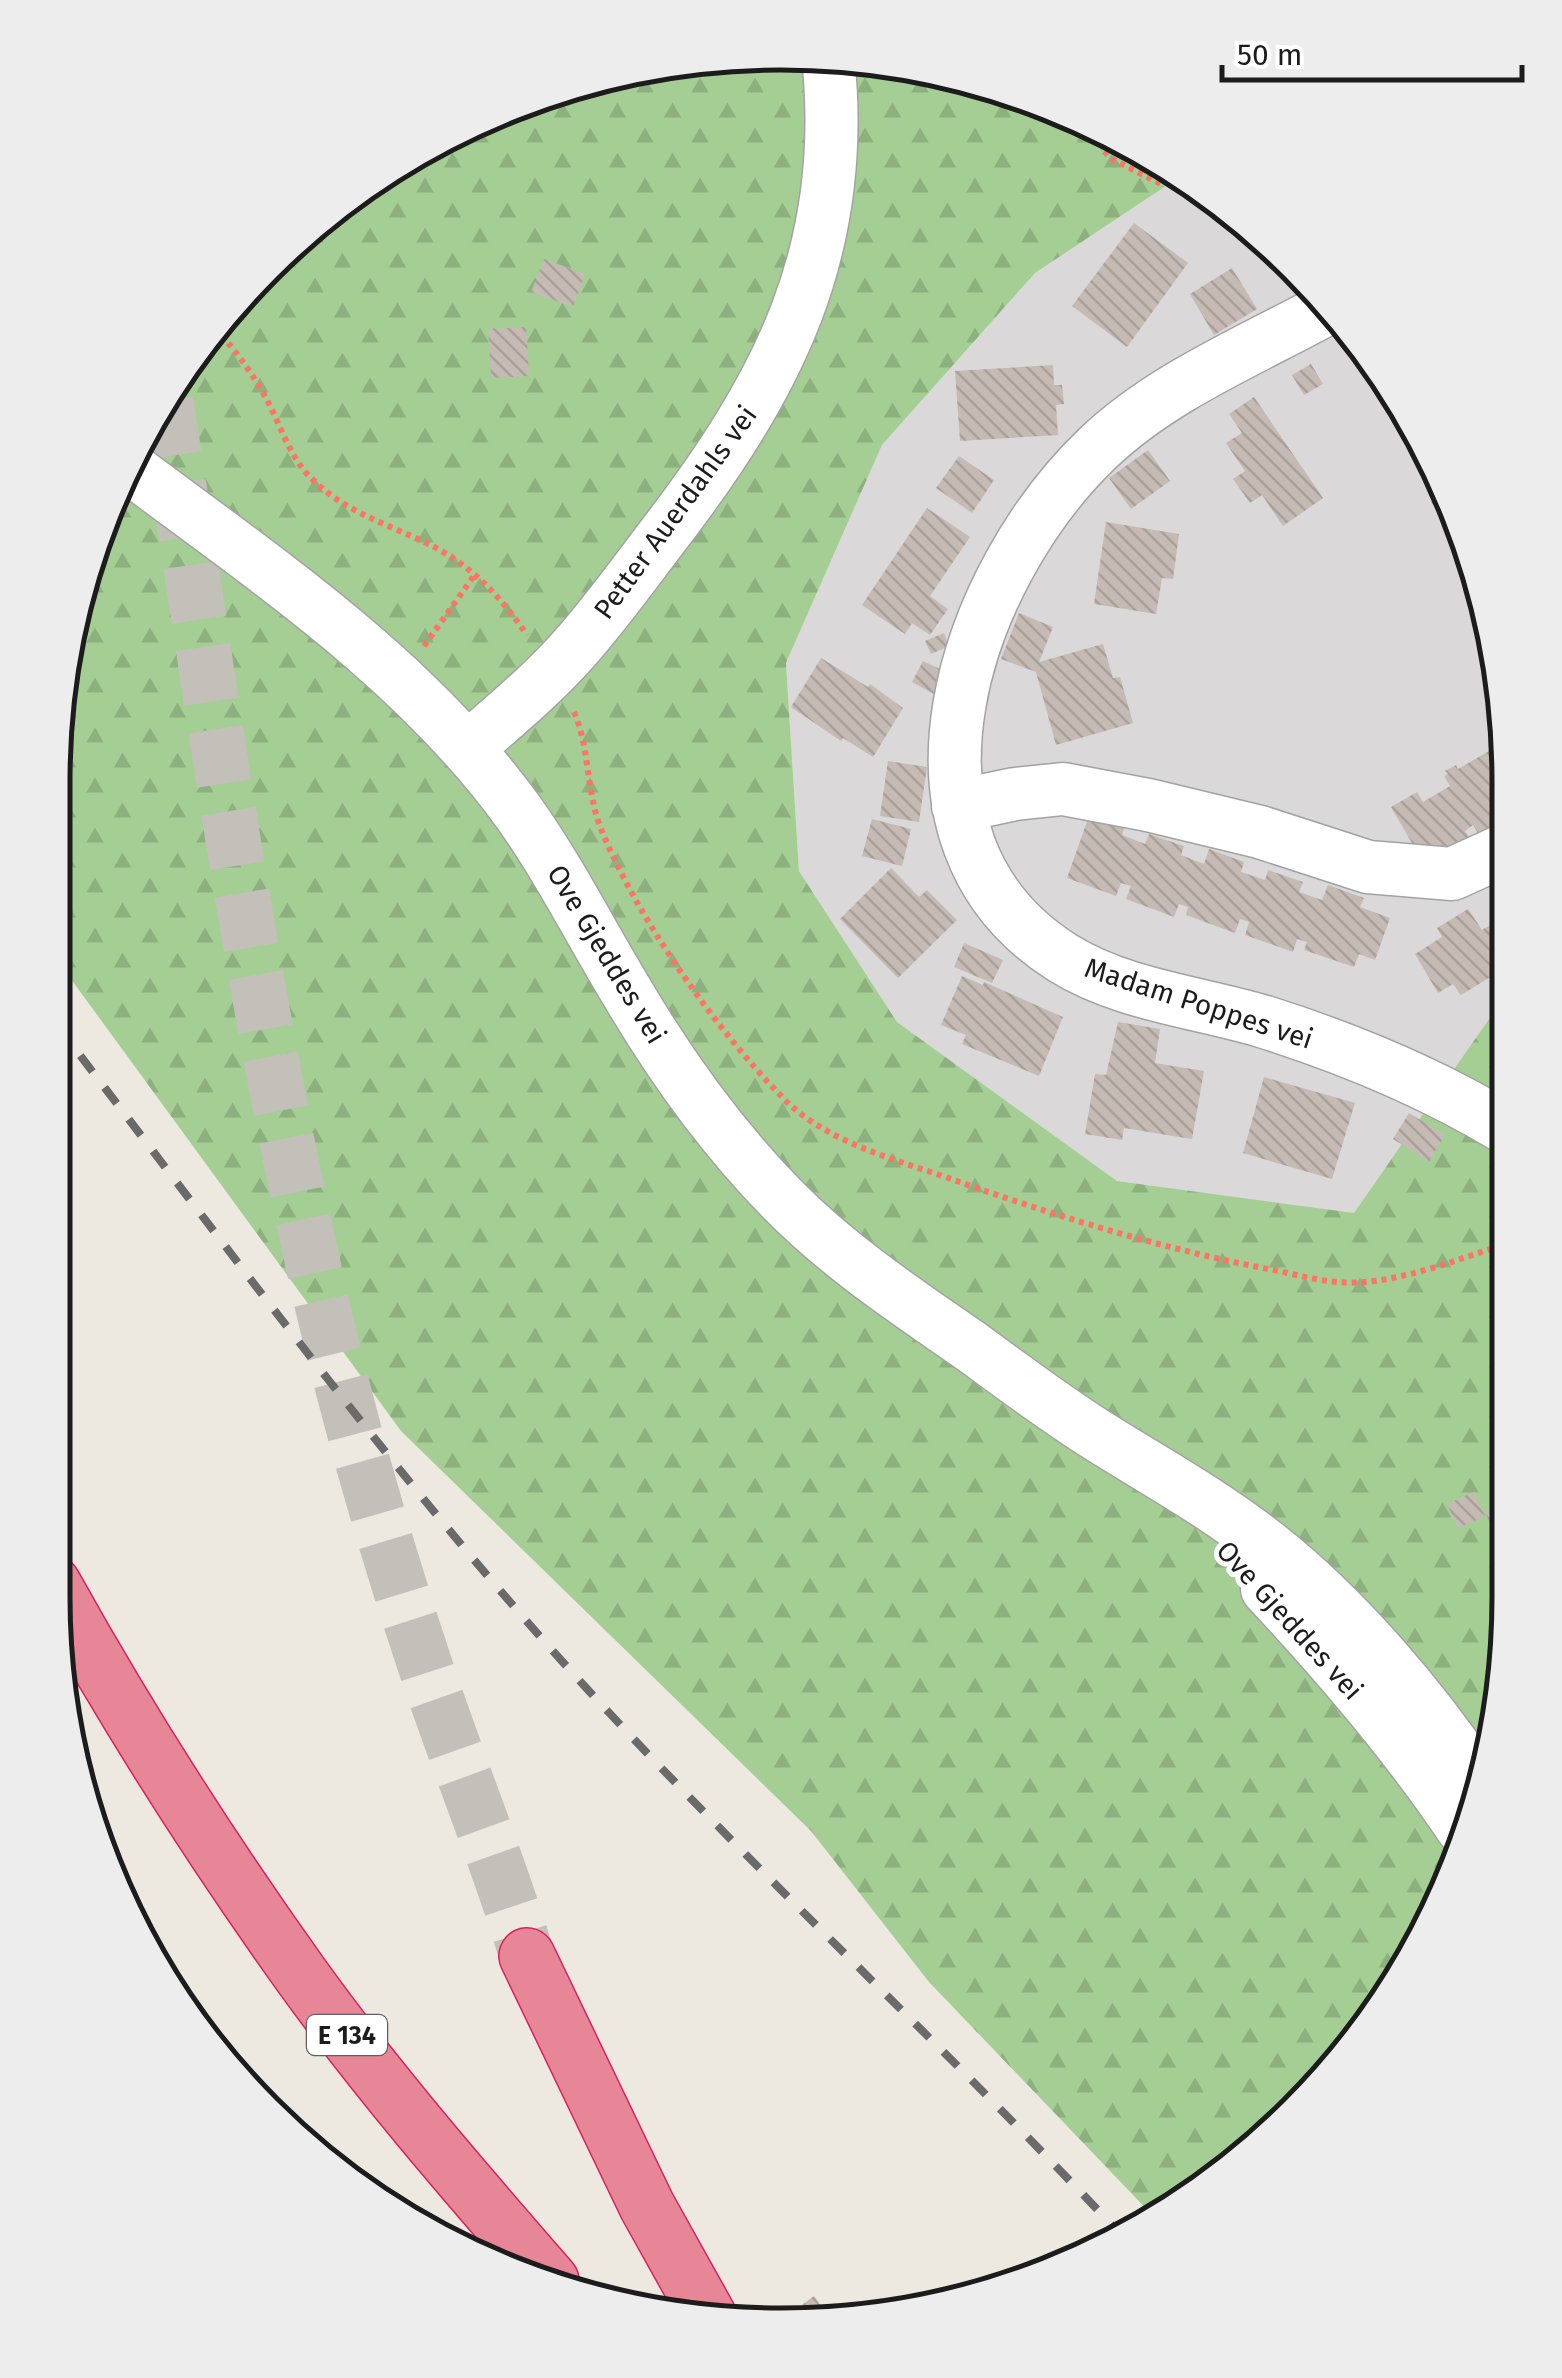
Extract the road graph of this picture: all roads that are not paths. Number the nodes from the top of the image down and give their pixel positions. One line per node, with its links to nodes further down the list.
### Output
1 (829, 72): 4 (street, Petter Auerdahls vei)
2 (1318, 314): 5 (street, Madam Poppes vei)
3 (139, 475): 4 (street, Ove Gjeddes vei)
4 (468, 748): 9 (street, Ove Gjeddes vei)
5 (958, 806): 6 (street); 7 (street, Madam Poppes vei)
6 (1492, 856)
7 (1492, 1120)
8 (71, 1618): 11 (highway, E 134)
9 (1467, 1780)
10 (528, 1956): 14 (highway)
11 (506, 2230): 12 (highway, E 134); 13 (highway, E 134)
12 (524, 2260)
13 (535, 2264)
14 (701, 2303)

